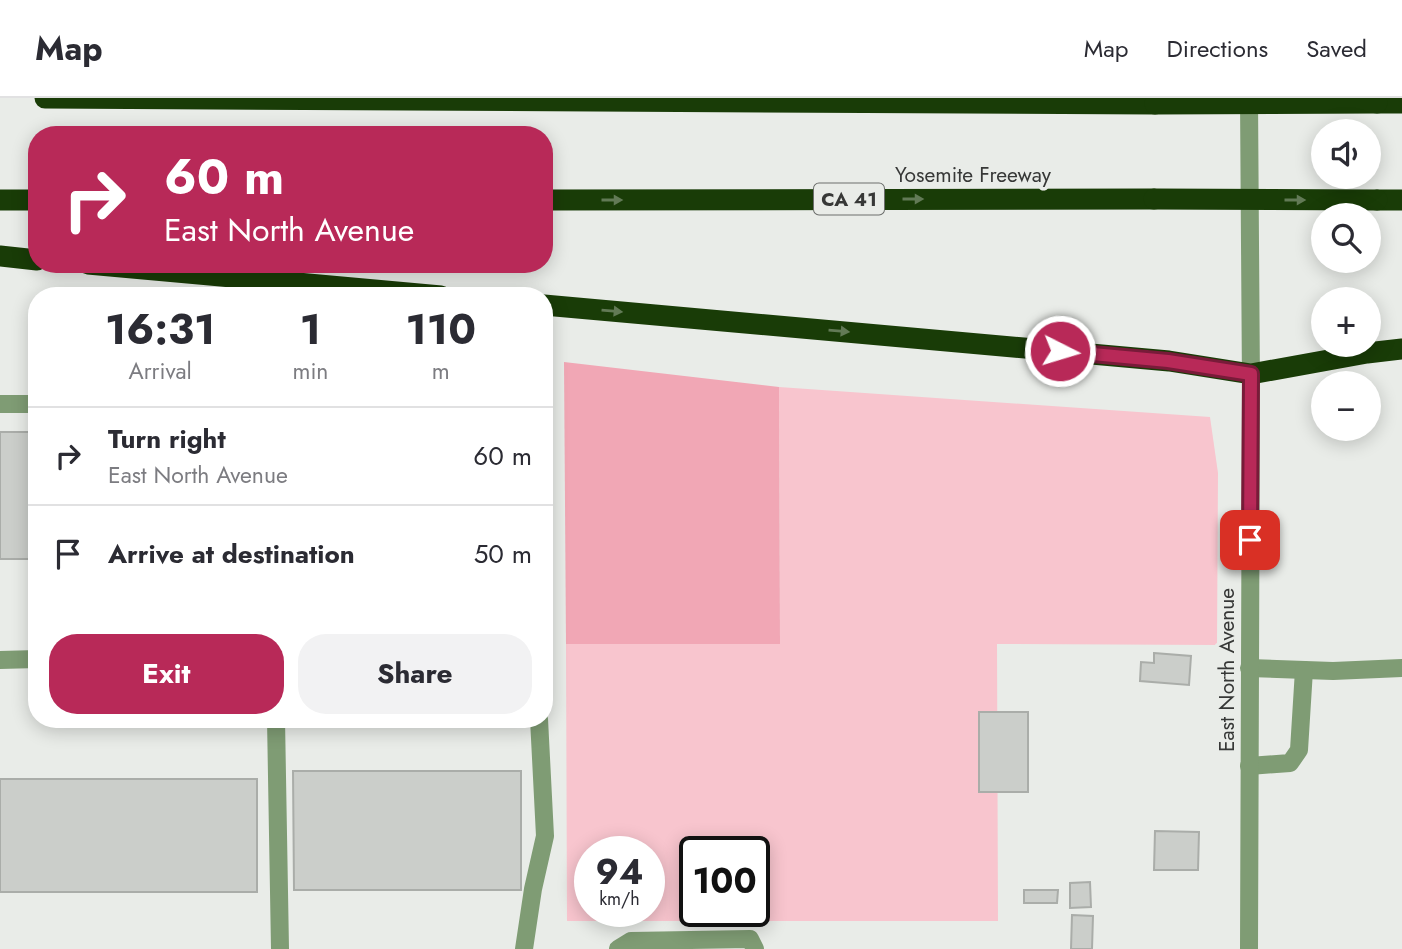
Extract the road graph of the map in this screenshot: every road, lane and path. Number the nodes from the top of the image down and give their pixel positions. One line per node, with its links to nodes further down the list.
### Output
1 (45, 98): 3 (highway, bridge)
2 (1249, 98): 14 (street, East North Avenue)
3 (1402, 103)
4 (0, 200): 5 (highway)
5 (28, 200)
6 (553, 200): 7 (highway, Yosemite Freeway / CA 41, one-way to 7, bridge)
7 (1402, 200)
8 (0, 256): 9 (highway)
9 (28, 259)
10 (187, 273): 11 (highway)
11 (342, 287)
12 (553, 306): 14 (highway, one-way to 14)
13 (1402, 349): 14 (highway)
14 (1251, 374): 20 (street, East North Avenue)
15 (0, 404): 16 (street)
16 (28, 404)
17 (28, 659): 18 (street)
18 (0, 660)
19 (1402, 667): 21 (street)
20 (1250, 668): 21 (street); 24 (street, East North Avenue)
21 (1304, 670): 24 (street)
22 (276, 728): 25 (street)
23 (539, 728): 26 (street)
24 (1249, 766): 29 (street, East North Avenue)
25 (280, 949)
26 (524, 949)
27 (618, 949): 28 (street)
28 (755, 949)
29 (1249, 949)

